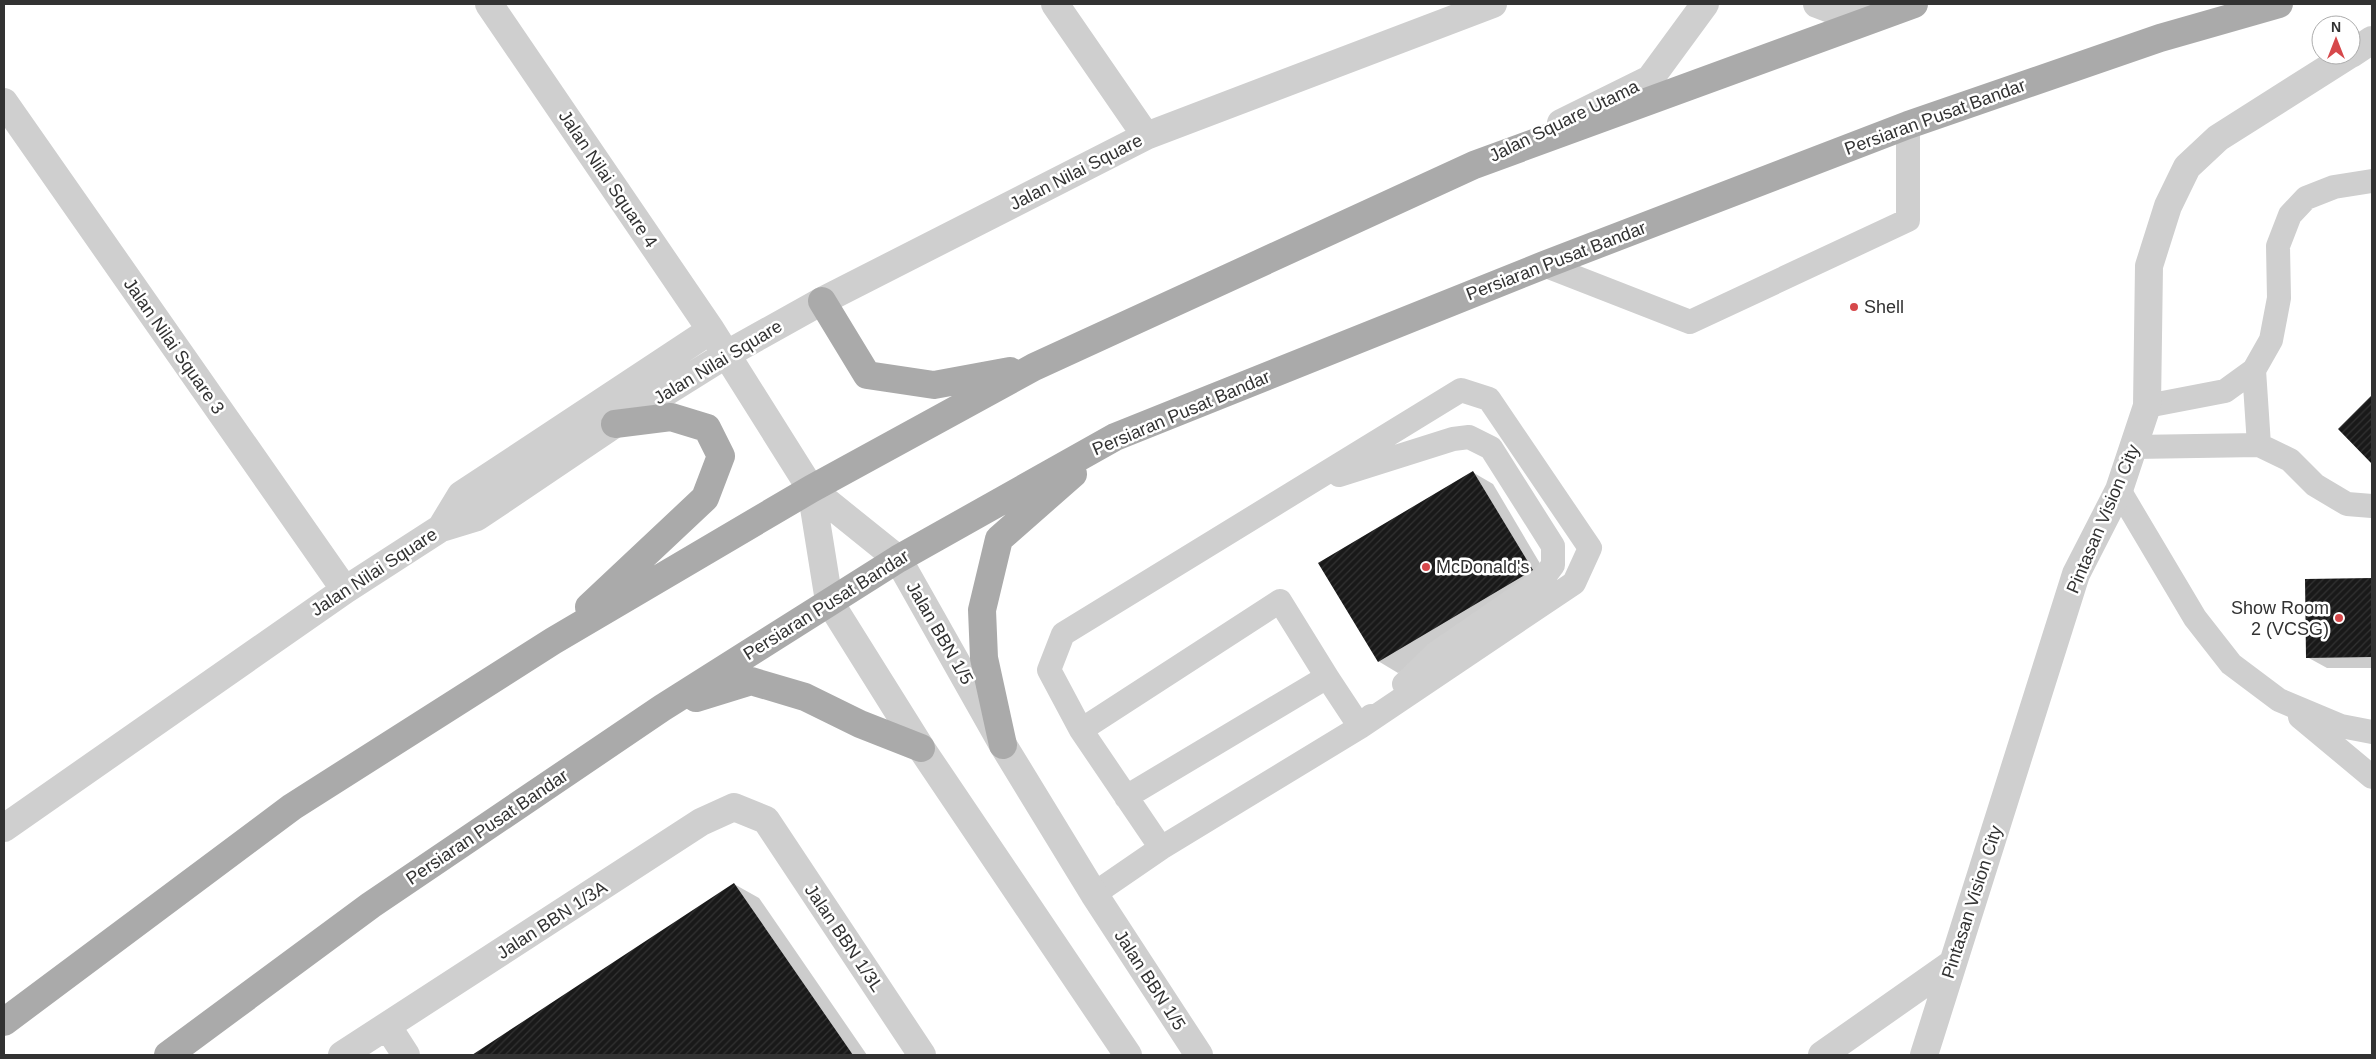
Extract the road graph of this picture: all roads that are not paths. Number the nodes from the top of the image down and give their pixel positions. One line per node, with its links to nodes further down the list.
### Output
1 (489, 4): 19 (street, Jalan Nilai Square 4)
2 (1055, 4): 14 (street)
3 (1493, 4): 14 (street, Jalan Nilai Square)
4 (1704, 4): 15 (street, Jalan Square Utama)
5 (1817, 4): 6 (street)
6 (1893, 4)
7 (1914, 4): 15 (main road)
8 (2279, 4): 13 (main road, Persiaran Pusat Bandar)
9 (2372, 40): 10 (street, Pintasan Vision City)
10 (2361, 47)
11 (2333, 65): 23 (street, Pintasan Vision City)
12 (4, 102): 34 (street, Jalan Nilai Square 3)
13 (1908, 126): 17 (main road, Persiaran Pusat Bandar); 17 (lane)
14 (1146, 136): 18 (street, Jalan Nilai Square)
15 (1474, 165): 21 (main road)
16 (2372, 180): 22 (lane)
17 (1544, 265): 25 (main road, Persiaran Pusat Bandar)
18 (822, 301): 20 (street, Jalan Nilai Square); 21 (main road)
19 (711, 330): 20 (street, Jalan Nilai Square 4); 32 (street)
20 (726, 354): 24 (street, Jalan Nilai Square); 29 (street, Jalan Nilai Square 4)
21 (1034, 367): 29 (main road)
22 (2254, 370): 23 (lane); 26 (lane)
23 (2147, 406): 27 (street, Pintasan Vision City)
24 (615, 424): 32 (street, Jalan Nilai Square); 36 (main road)
25 (1115, 437): 33 (main road, Persiaran Pusat Bandar); 43 (main road)
26 (2259, 445): 27 (lane); 31 (lane)
27 (2134, 448): 30 (street, Pintasan Vision City)
28 (1304, 487): 40 (lane); 40 (lane); 41 (lane)
29 (811, 489): 33 (street, Jalan BBN 1/5); 35 (street); 36 (main road)
30 (2119, 490): 38 (lane); 51 (street, Pintasan Vision City)
31 (2372, 506)
32 (441, 528): 34 (street, Jalan Nilai Square)
33 (898, 559): 35 (main road, Persiaran Pusat Bandar); 43 (street, Jalan BBN 1/5)
34 (345, 590): 48 (street, Jalan Nilai Square)
35 (829, 601): 39 (main road, Persiaran Pusat Bandar); 44 (street)
36 (553, 641): 52 (main road)
37 (1327, 678): 40 (lane); 41 (lane); 46 (lane)
38 (2279, 700): 42 (lane); 45 (lane)
39 (662, 708): 44 (main road); 55 (main road, Persiaran Pusat Bandar)
40 (1360, 727): 49 (lane)
41 (1081, 730): 46 (lane)
42 (2372, 732)
43 (1003, 745): 50 (street, Jalan BBN 1/5)
44 (921, 748): 58 (street)
45 (2372, 777)
46 (1126, 797): 49 (lane)
47 (766, 820): 53 (street, Jalan BBN 1/3A); 54 (street, Jalan BBN 1/3L)
48 (4, 828)
49 (1162, 848): 50 (lane)
50 (1094, 894): 59 (street, Jalan BBN 1/5)
51 (1953, 963): 60 (street); 61 (street, Pintasan Vision City)
52 (4, 1022)
53 (388, 1027): 56 (street, Jalan BBN 1/3A); 57 (street)
54 (915, 1053)
55 (168, 1055)
56 (342, 1055)
57 (406, 1055)
58 (1128, 1055)
59 (1199, 1055)
60 (1822, 1055)
61 (1924, 1055)

